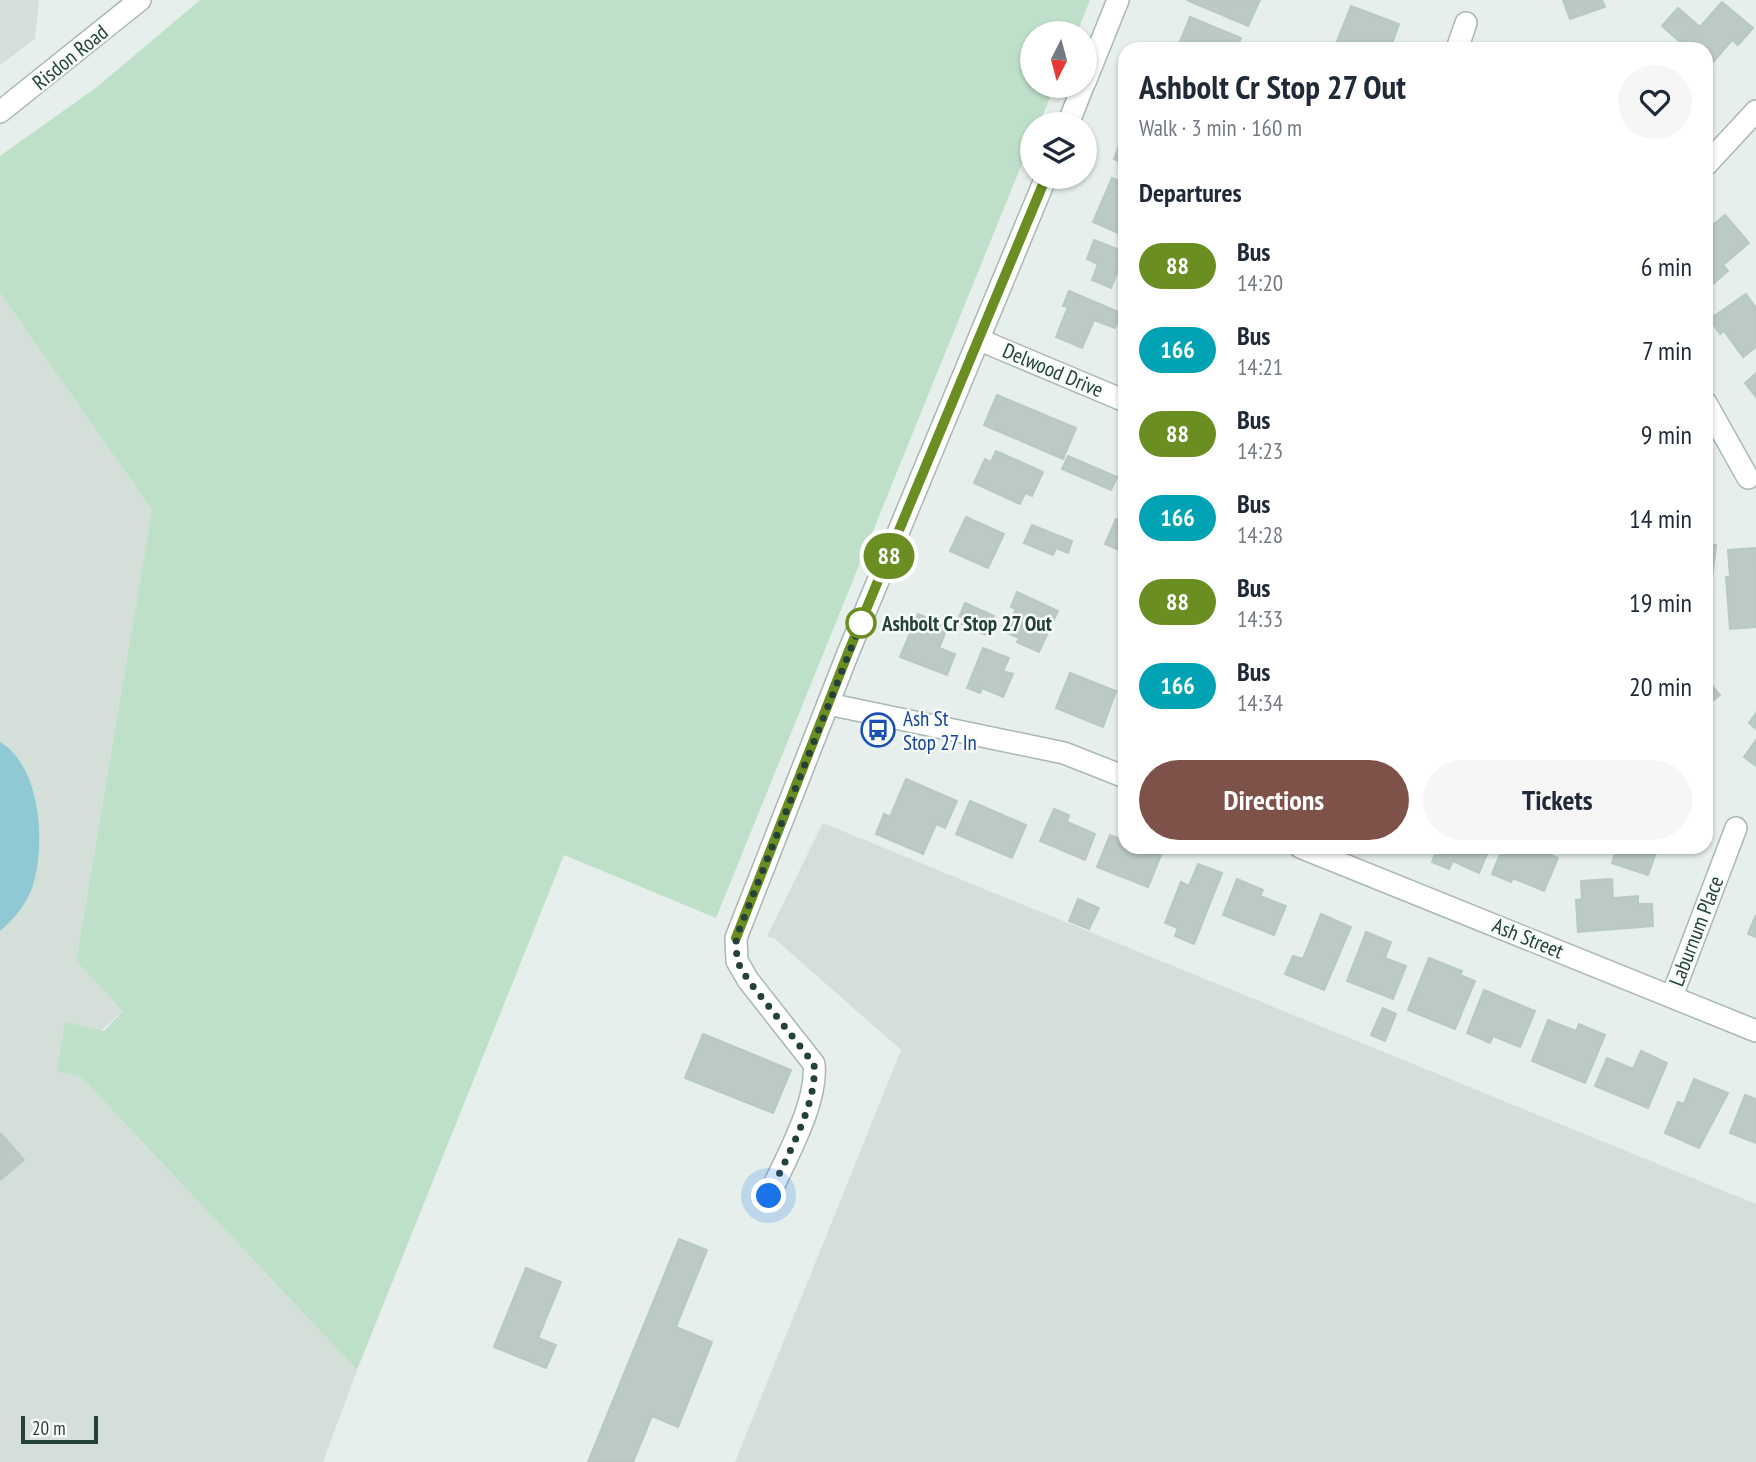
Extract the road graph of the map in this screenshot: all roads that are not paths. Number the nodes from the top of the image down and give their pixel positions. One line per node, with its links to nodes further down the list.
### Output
1 (140, 0): 7 (street, Risdon Road)
2 (1118, 0): 5 (street)
3 (1466, 23): 4 (street)
4 (1459, 42)
5 (1097, 52)
6 (1756, 111): 8 (street)
7 (0, 112)
8 (1713, 157)
9 (1041, 189): 10 (street)
10 (980, 340): 11 (street, Delwood Drive); 14 (street)
11 (1118, 398)
12 (1713, 416): 13 (street)
13 (1748, 478)
14 (828, 704): 15 (street); 20 (street)
15 (1118, 774)
16 (1736, 828): 18 (street, Laburnum Place)
17 (1317, 854): 18 (street, Ash Street)
18 (1672, 996): 19 (street, Ash Street)
19 (1756, 1031)
20 (769, 1196)

